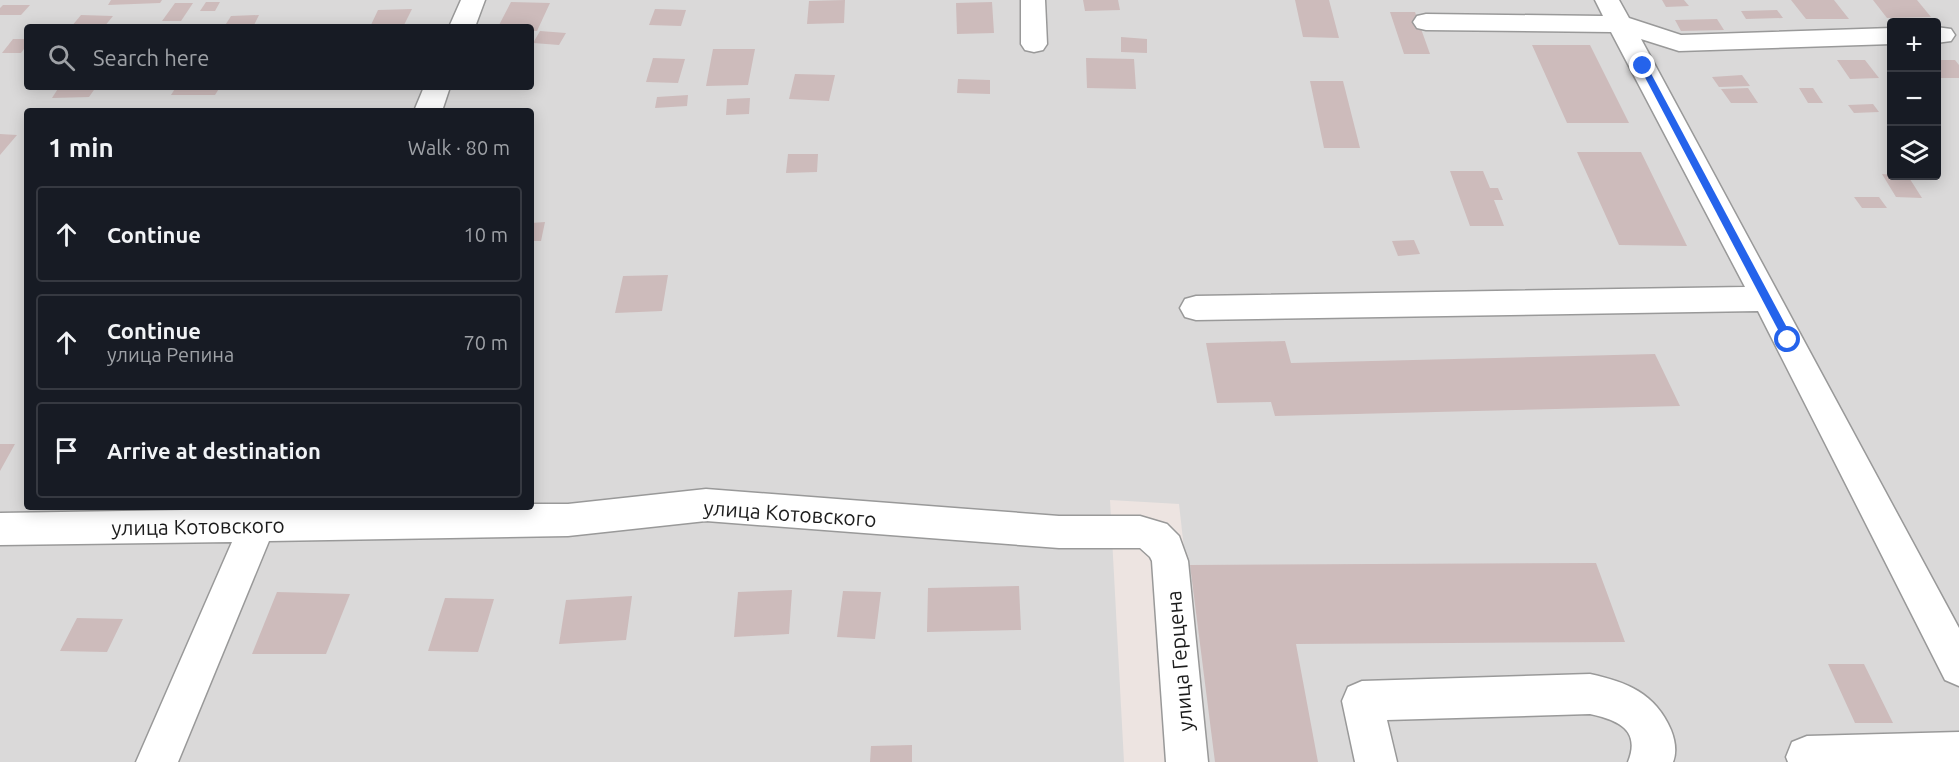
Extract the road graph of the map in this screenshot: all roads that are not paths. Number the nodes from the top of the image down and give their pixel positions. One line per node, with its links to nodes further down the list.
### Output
1 (473, 0): 5 (street)
2 (1034, 0): 8 (street)
3 (1607, 0): 6 (street)
4 (1426, 22): 6 (street)
5 (463, 24)
6 (1621, 24): 7 (street); 11 (street)
7 (1887, 36)
8 (1034, 44)
9 (436, 90): 10 (street)
10 (429, 108)
11 (1767, 299): 12 (street); 16 (street)
12 (1196, 308)
13 (261, 516): 14 (street, улица Котовского); 15 (street, улица Котовского); 19 (street)
14 (0, 529)
15 (1170, 561): 20 (street, улица Герцена)
16 (1959, 667)
17 (1959, 753): 18 (street)
18 (1807, 757)
19 (157, 762)
20 (1187, 762)
21 (1376, 762): 22 (street)
22 (1649, 762)

